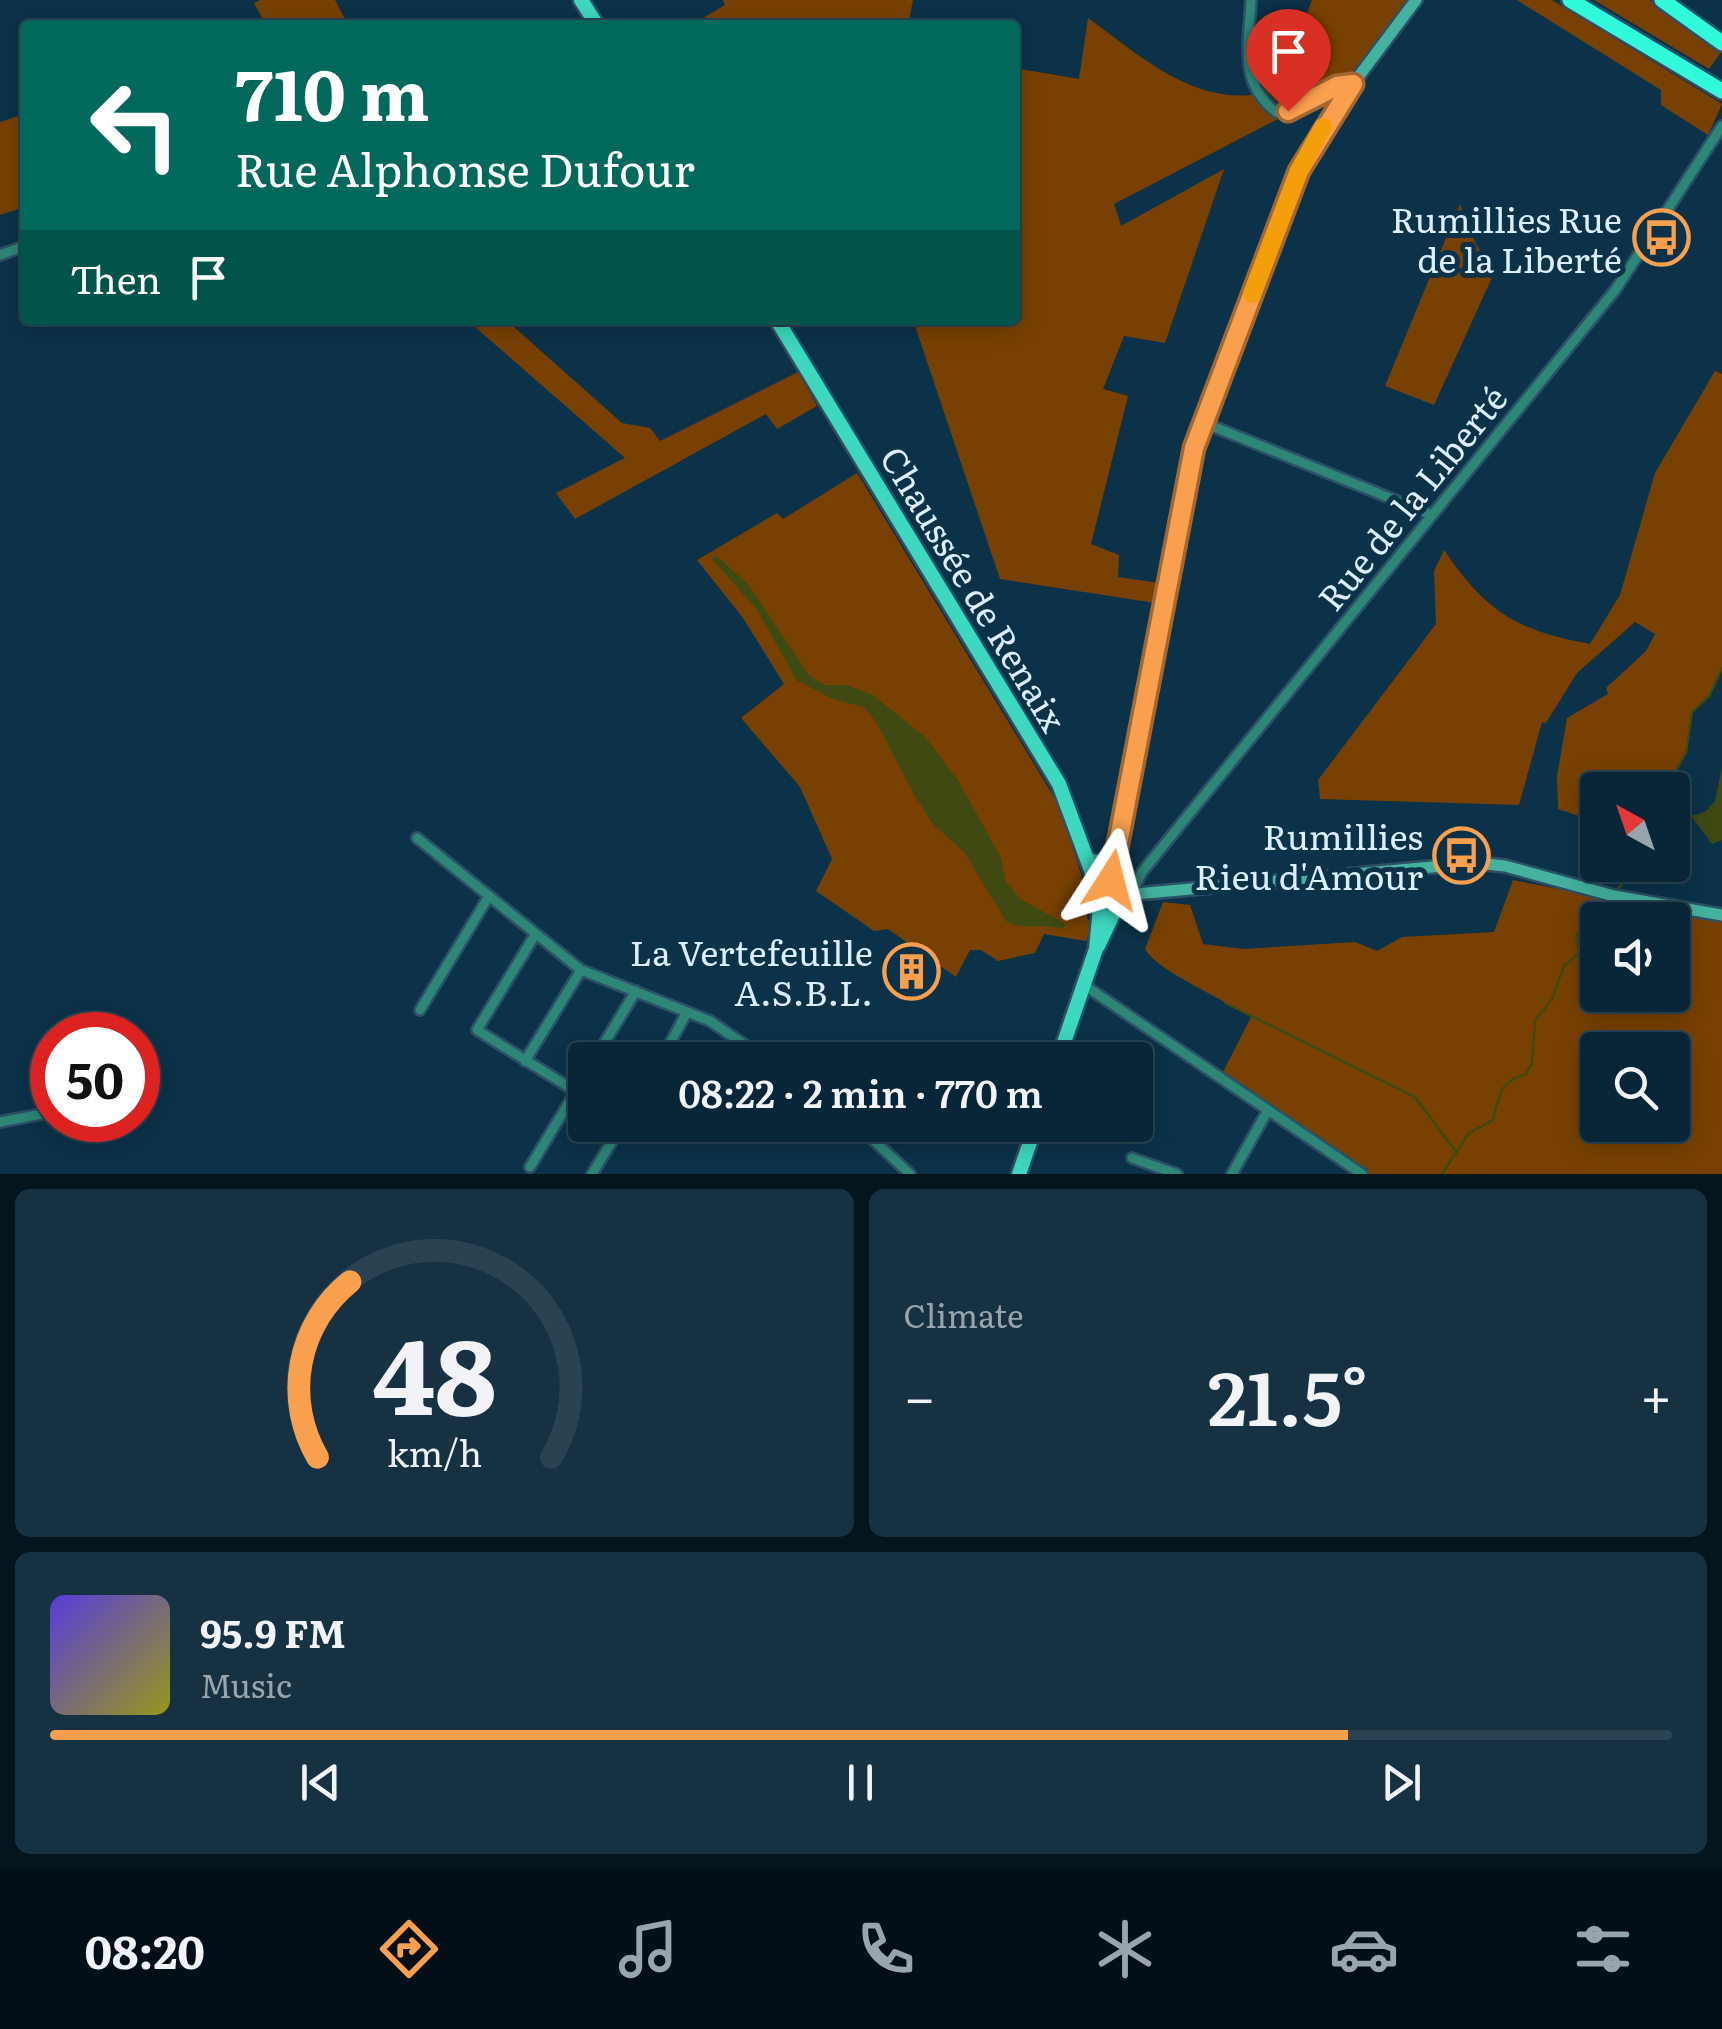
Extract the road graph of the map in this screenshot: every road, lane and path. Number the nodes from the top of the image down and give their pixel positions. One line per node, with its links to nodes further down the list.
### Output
1 (1251, 0): 6 (street)
2 (1416, 0): 6 (main road)
3 (1570, 0): 7 (highway)
4 (1662, 0): 5 (highway)
5 (1722, 42)
6 (1353, 84): 10 (main road)
7 (1722, 92)
8 (1722, 126): 11 (street, Rue de la Liberté)
9 (780, 325): 14 (main road, Chaussée de Renaix)
10 (1202, 422): 11 (street); 13 (main road)
11 (1432, 514): 15 (street, Rue de la Liberté)
12 (417, 838): 16 (street)
13 (1117, 844): 14 (main road); 17 (main road)
14 (1090, 859): 17 (main road, Chaussée de Renaix)
15 (1131, 894): 17 (main road); 18 (main road)
16 (489, 896): 19 (street); 23 (street)
17 (1109, 903): 21 (main road, Chaussée de Renaix)
18 (1722, 915)
19 (535, 935): 20 (street); 29 (street)
20 (582, 970): 22 (street); 29 (street)
21 (1084, 985): 28 (main road, Chaussée de Renaix); 31 (street)
22 (636, 992): 24 (street); 25 (street)
23 (420, 1010)
24 (688, 1012): 26 (street); 27 (street)
25 (605, 1042)
26 (671, 1042)
27 (737, 1042)
28 (1064, 1042)
29 (525, 1061): 30 (street)
30 (568, 1087)
31 (1268, 1110): 46 (street); 47 (street)
32 (568, 1111): 40 (street)
33 (30, 1116): 34 (street)
34 (0, 1122)
35 (612, 1142): 41 (street)
36 (875, 1142): 42 (street)
37 (1030, 1142): 43 (main road)
38 (1132, 1158): 39 (street)
39 (1143, 1162): 44 (street); 45 (street)
40 (530, 1166)
41 (592, 1174)
42 (910, 1174)
43 (1019, 1174)
44 (1138, 1174)
45 (1178, 1174)
46 (1232, 1174)
47 (1362, 1174)

